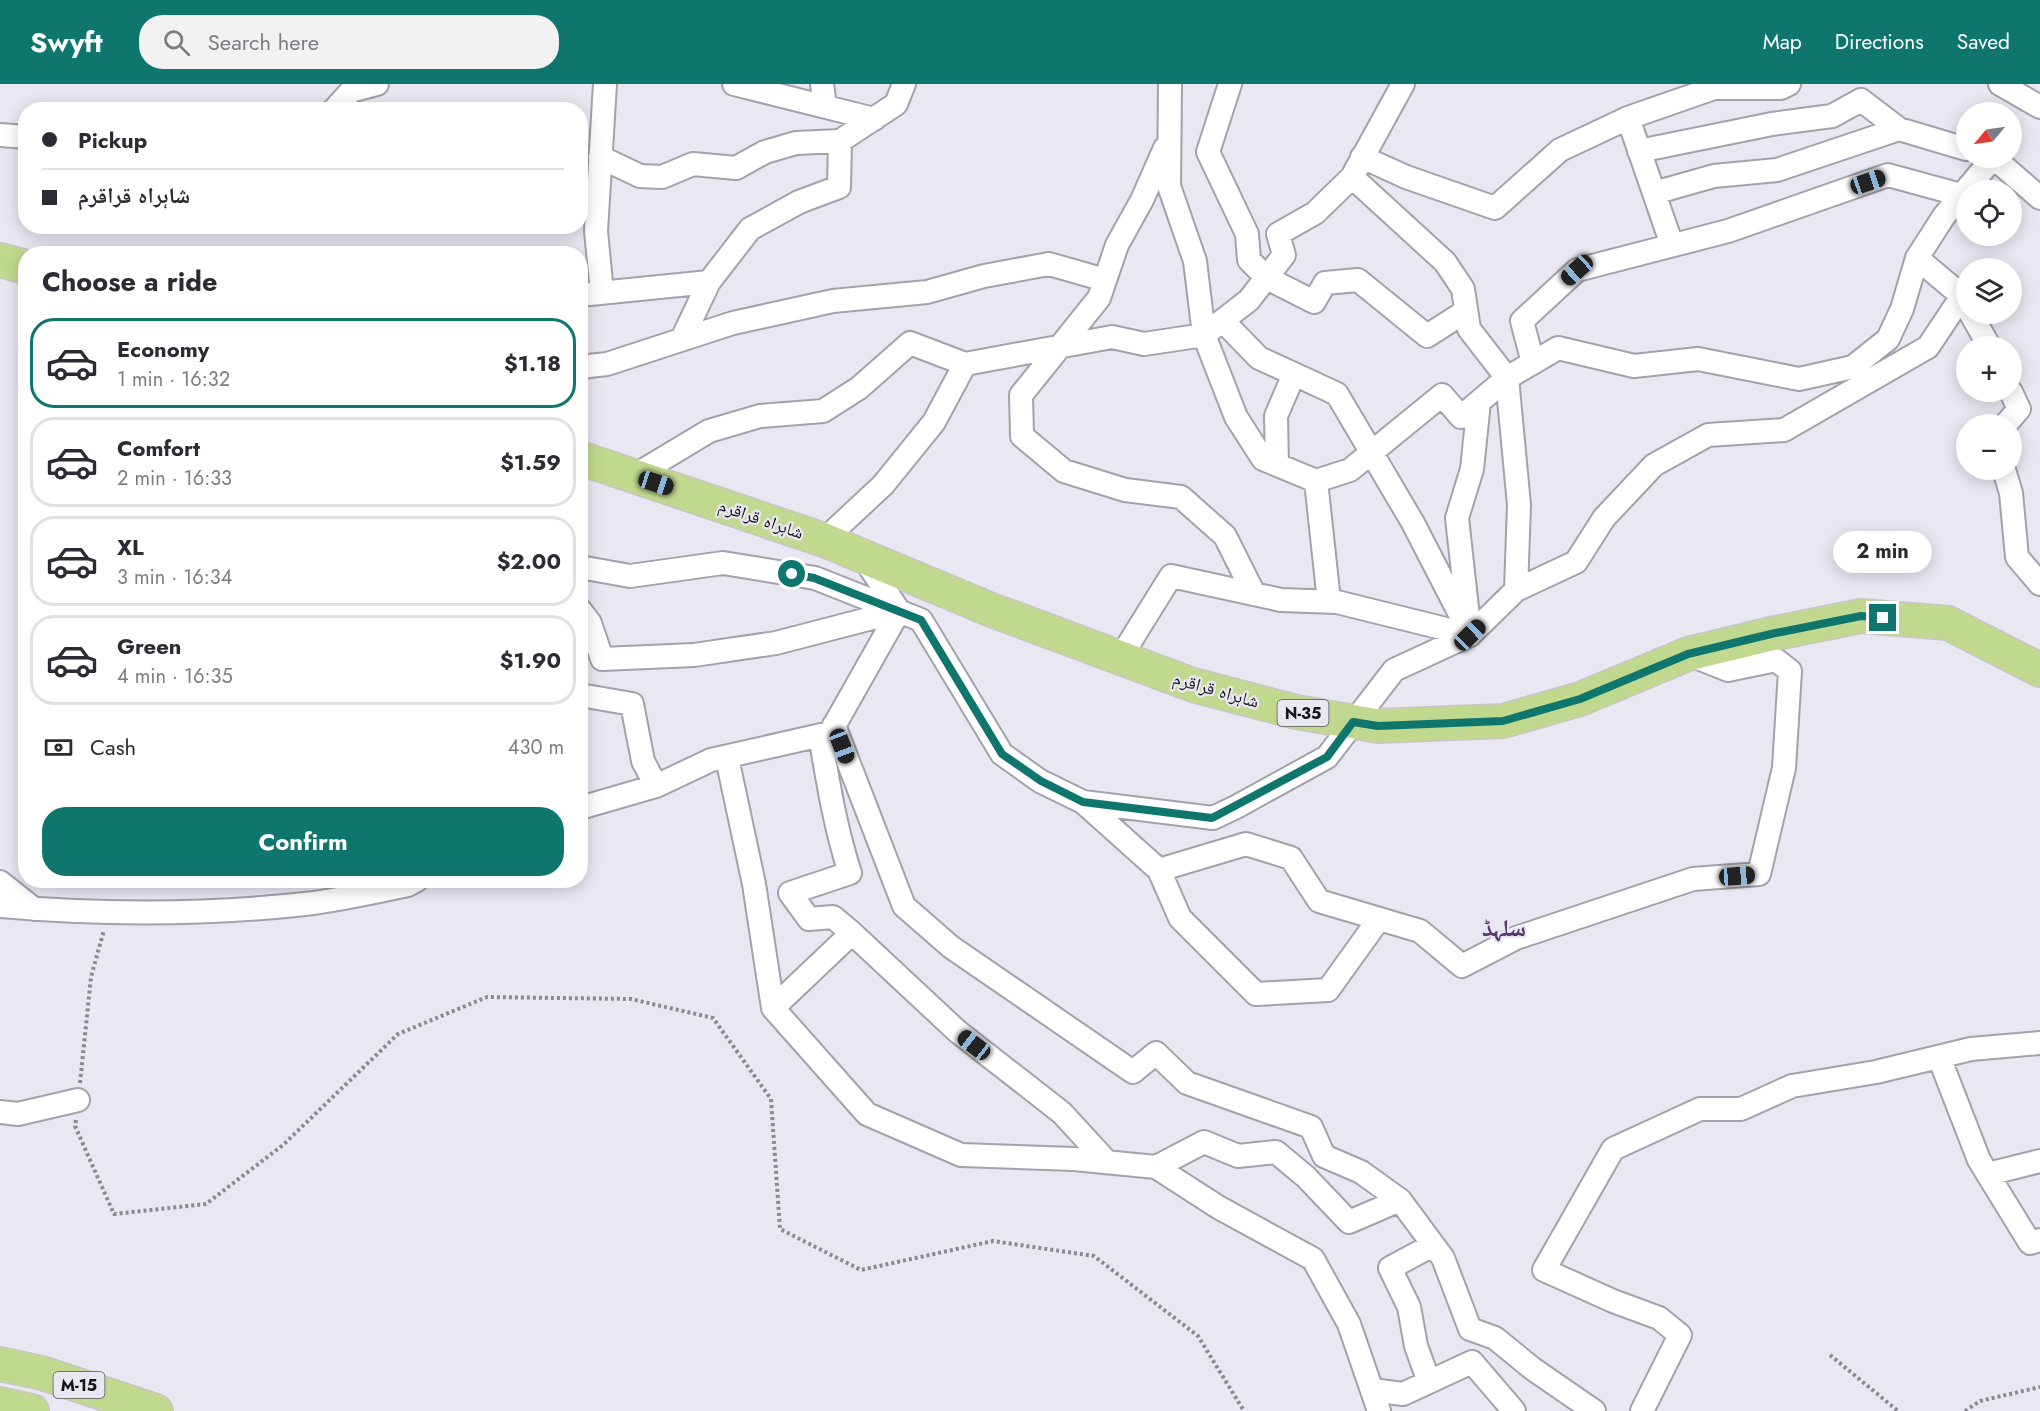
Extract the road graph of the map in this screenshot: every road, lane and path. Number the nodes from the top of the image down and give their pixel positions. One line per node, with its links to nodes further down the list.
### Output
1 (377, 84): 11 (street)
2 (605, 84): 22 (street)
3 (734, 84): 10 (street)
4 (904, 84): 14 (street)
5 (1170, 84): 18 (street)
6 (1230, 84): 35 (street)
7 (1403, 84): 23 (street)
8 (1789, 84): 13 (street)
9 (2001, 84): 12 (street)
10 (824, 95): 14 (street)
11 (341, 102)
12 (2040, 107)
13 (1628, 118): 21 (street); 23 (street)
14 (873, 119): 19 (street)
15 (1899, 129): 20 (street); 21 (street); 27 (street)
16 (0, 135): 17 (street)
17 (18, 136)
18 (1170, 136): 36 (street); 43 (street)
19 (840, 141): 22 (street); 37 (street)
20 (1956, 146)
21 (1640, 151): 27 (street)
22 (600, 157): 38 (street)
23 (1357, 167): 35 (street); 40 (street)
24 (1984, 168): 26 (street)
25 (2005, 168): 29 (street)
26 (1974, 180)
27 (1654, 193): 31 (street)
28 (1956, 194): 31 (street)
29 (2040, 198)
30 (1956, 201): 32 (street)
31 (1672, 245): 46 (street)
32 (1917, 258): 39 (street); 46 (street)
33 (0, 260): 34 (highway)
34 (18, 265)
35 (1267, 278): 40 (street); 42 (street)
36 (1105, 280): 44 (street); 45 (street)
37 (709, 282): 38 (street); 44 (street)
38 (591, 294)
39 (1956, 295)
40 (1466, 311): 50 (street)
41 (1956, 316): 62 (street)
42 (1223, 321): 43 (street); 49 (street)
43 (1204, 335): 45 (street); 54 (street)
44 (682, 339): 48 (street)
45 (1059, 348): 47 (street); 63 (street)
46 (1533, 363): 50 (street)
47 (965, 364): 55 (street); 58 (street)
48 (588, 366)
49 (1294, 374): 52 (street); 54 (street)
50 (1507, 378): 51 (street); 62 (street)
51 (1479, 402): 52 (street); 67 (street)
52 (1372, 452): 57 (street); 67 (street)
53 (588, 465): 55 (highway, شاہراہ قراقرم / N-35)
54 (1277, 465): 57 (street)
55 (634, 476): 58 (highway, شاہراہ قراقرم / N-35)
56 (2007, 480): 61 (street)
57 (1316, 481): 64 (street)
58 (824, 540): 59 (highway, شاہراہ قراقرم / N-35)
59 (862, 556): 65 (street); 69 (highway, شاہراہ قراقرم / N-35)
60 (588, 568): 65 (street)
61 (2040, 584)
62 (1516, 590): 67 (street)
63 (1254, 594): 64 (street); 69 (street)
64 (1329, 601): 67 (street)
65 (899, 610): 66 (street); 73 (street); 76 (street)
66 (588, 620)
67 (1470, 635): 72 (street)
68 (1688, 654): 70 (highway, شاہراہ قراقرم / N-35); 72 (highway, شاہراہ قراقرم / N-35); 84 (street)
69 (1120, 658): 72 (highway, شاہراہ قراقرم / N-35)
70 (2040, 670)
71 (588, 696): 75 (street)
72 (1353, 722): 76 (street)
73 (827, 730): 74 (street); 85 (street); 95 (street)
74 (727, 758): 75 (street); 86 (street)
75 (656, 786): 77 (street)
76 (1083, 802): 78 (street)
77 (588, 806)
78 (1159, 870): 84 (street); 84 (street)
79 (0, 882): 82 (street)
80 (391, 888): 83 (street)
81 (0, 906): 82 (street)
82 (34, 909): 83 (street)
83 (109, 912): 89 (path)
84 (1379, 919)
85 (852, 933): 86 (street); 92 (street)
86 (773, 1008): 92 (street)
87 (2040, 1043): 88 (street)
88 (1939, 1057): 94 (street); 109 (street)
89 (78, 1100): 90 (street); 106 (path)
90 (0, 1112)
91 (2040, 1161): 94 (street)
92 (1107, 1162): 93 (street)
93 (1156, 1167): 95 (street); 102 (street)
94 (1988, 1174): 96 (street)
95 (1400, 1200): 97 (street)
96 (2040, 1240)
97 (1433, 1245): 100 (street); 108 (street)
98 (1830, 1355): 110 (path)
99 (0, 1364): 105 (highway, M-15)
100 (1429, 1382): 102 (street); 107 (street)
101 (2040, 1387): 111 (path)
102 (1375, 1400)
103 (0, 1404): 104 (highway, M-15)
104 (32, 1411)
105 (156, 1411)
106 (1244, 1411)
107 (1514, 1411)
108 (1594, 1411)
109 (1642, 1411)
110 (1898, 1411)
111 (1965, 1411)

